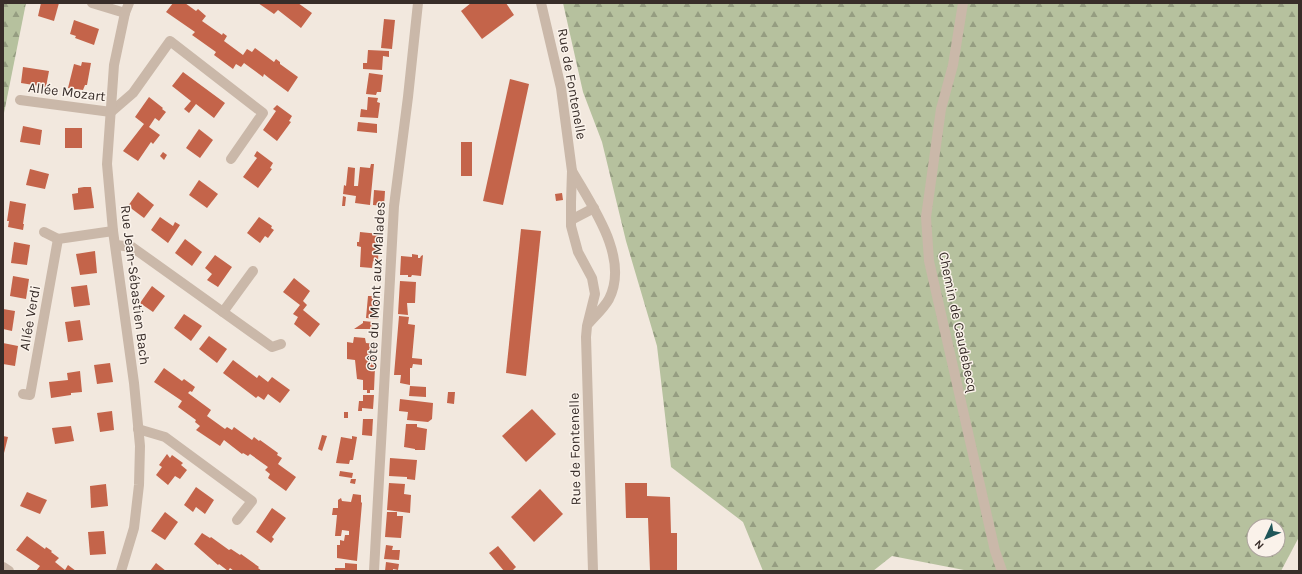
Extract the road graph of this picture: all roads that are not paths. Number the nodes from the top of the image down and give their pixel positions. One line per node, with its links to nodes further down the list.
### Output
1 (92, 3): 6 (street)
2 (129, 3): 6 (street, Rue Jean-Sébastien Bach)
3 (418, 3): 27 (street, Côte du Mont aux Malades)
4 (541, 3): 10 (street, Rue de Fontenelle)
5 (963, 3): 29 (street, Chemin de Caudebecq)
6 (125, 13): 8 (street, Rue Jean-Sébastien Bach)
7 (20, 100): 8 (street, Allée Mozart)
8 (111, 112): 9 (street); 13 (street, Rue Jean-Sébastien Bach)
9 (231, 159)
10 (572, 171): 11 (street, Rue de Fontenelle); 12 (street, Rue de Fontenelle)
11 (594, 208): 12 (street); 19 (street, Rue de Fontenelle)
12 (571, 220): 19 (street, Rue de Fontenelle)
13 (113, 230): 15 (street); 16 (street, Rue Jean-Sébastien Bach)
14 (44, 232): 15 (street)
15 (58, 239): 21 (street, Allée Verdi)
16 (116, 245): 18 (street); 22 (street, Rue Jean-Sébastien Bach)
17 (253, 270): 18 (street)
18 (223, 312): 20 (street)
19 (587, 326): 28 (street, Rue de Fontenelle)
20 (281, 344)
21 (23, 394)
22 (138, 429): 23 (street); 26 (street, Rue Jean-Sébastien Bach)
23 (237, 520)
24 (3, 567): 25 (street)
25 (9, 571)
26 (121, 571)
27 (374, 571)
28 (593, 571)
29 (1002, 571)

